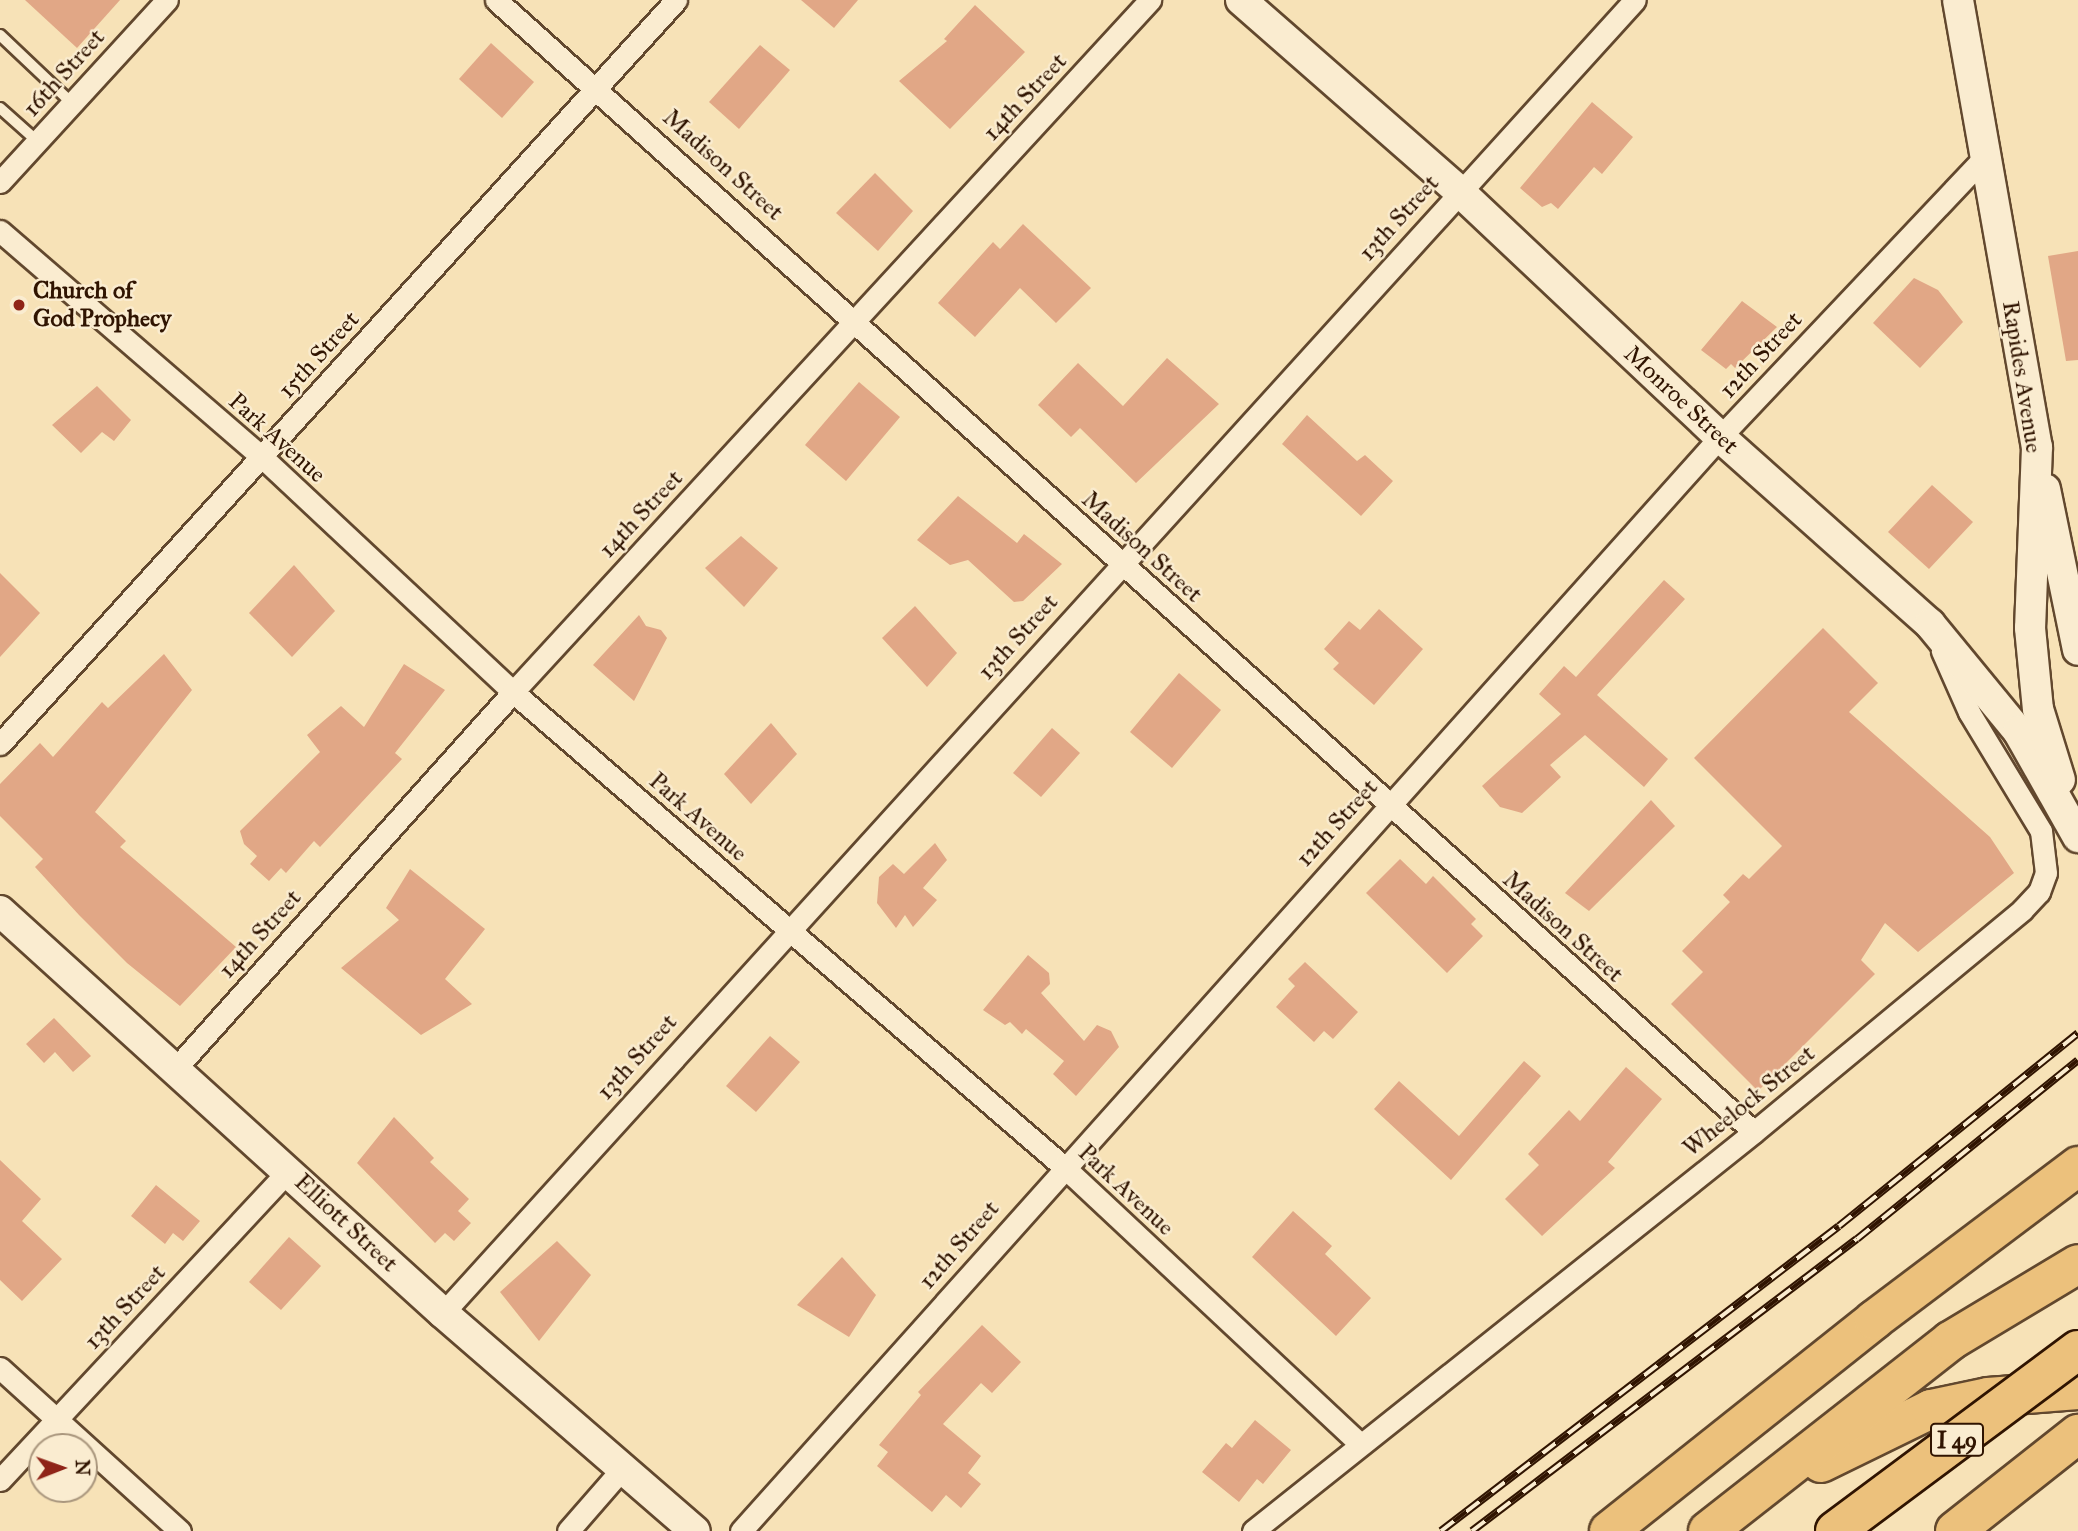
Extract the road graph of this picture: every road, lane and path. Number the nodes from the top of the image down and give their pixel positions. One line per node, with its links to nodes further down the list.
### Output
1 (167, 0): 10 (street, 16th Street)
2 (496, 0): 9 (street, Madison Street)
3 (676, 0): 9 (street, 15th Street)
4 (1150, 0): 17 (street, 14th Street)
5 (1241, 0): 15 (main road, Monroe Street)
6 (1635, 0): 15 (street, 13th Street)
7 (1958, 0): 13 (main road, Rapides Avenue)
8 (0, 35): 10 (lane)
9 (597, 88): 17 (street, Madison Street); 20 (street, 15th Street)
10 (72, 103): 12 (street, 16th Street)
11 (0, 108): 12 (lane)
12 (37, 141): 14 (street, 16th Street)
13 (1983, 159): 18 (street, 12th Street); 19 (main road, Rapides Avenue)
14 (0, 182)
15 (1459, 191): 18 (main road, Monroe Street); 21 (street, 13th Street)
16 (0, 232): 20 (street, Park Avenue)
17 (856, 320): 21 (street, Madison Street); 24 (street, 14th Street)
18 (1720, 437): 22 (main road, Monroe Street); 26 (street, 12th Street)
19 (2037, 447): 23 (main road); 27 (main road, Rapides Avenue)
20 (261, 457): 24 (street, Park Avenue); 25 (street, 15th Street)
21 (1120, 563): 26 (street, Madison Street); 29 (street, 13th Street)
22 (1930, 624): 27 (main road, Monroe Street); 31 (street, Wheelock Street)
23 (2078, 650)
24 (513, 692): 29 (street, Park Avenue); 30 (street, 14th Street)
25 (0, 744)
26 (1387, 806): 31 (street, Madison Street); 32 (street, 12th Street)
27 (2078, 836)
28 (0, 911): 30 (main road, Elliott Street)
29 (788, 929): 32 (street, Park Avenue); 36 (street, 13th Street)
30 (176, 1068): 34 (main road, Elliott Street)
31 (1754, 1132): 42 (street, Wheelock Street)
32 (1063, 1166): 42 (street, Park Avenue); 49 (street, 12th Street)
33 (2078, 1167): 51 (highway)
34 (289, 1170): 36 (main road, Elliott Street); 40 (street, 13th Street)
35 (2078, 1264): 45 (highway)
36 (443, 1313): 43 (main road, Elliott Street)
37 (2078, 1350): 53 (highway, I 49, bridge)
38 (0, 1368): 40 (street)
39 (2078, 1390): 45 (highway)
40 (56, 1419): 44 (street, 13th Street); 46 (street)
41 (2078, 1434): 54 (highway)
42 (1359, 1443): 50 (street, Wheelock Street)
43 (623, 1468): 47 (street); 48 (main road, Elliott Street)
44 (0, 1480)
45 (1747, 1500): 52 (highway)
46 (180, 1531)
47 (568, 1531)
48 (695, 1531)
49 (741, 1531)
50 (1253, 1531)
51 (1609, 1531)
52 (1707, 1531)
53 (1835, 1531)
54 (1955, 1531)

